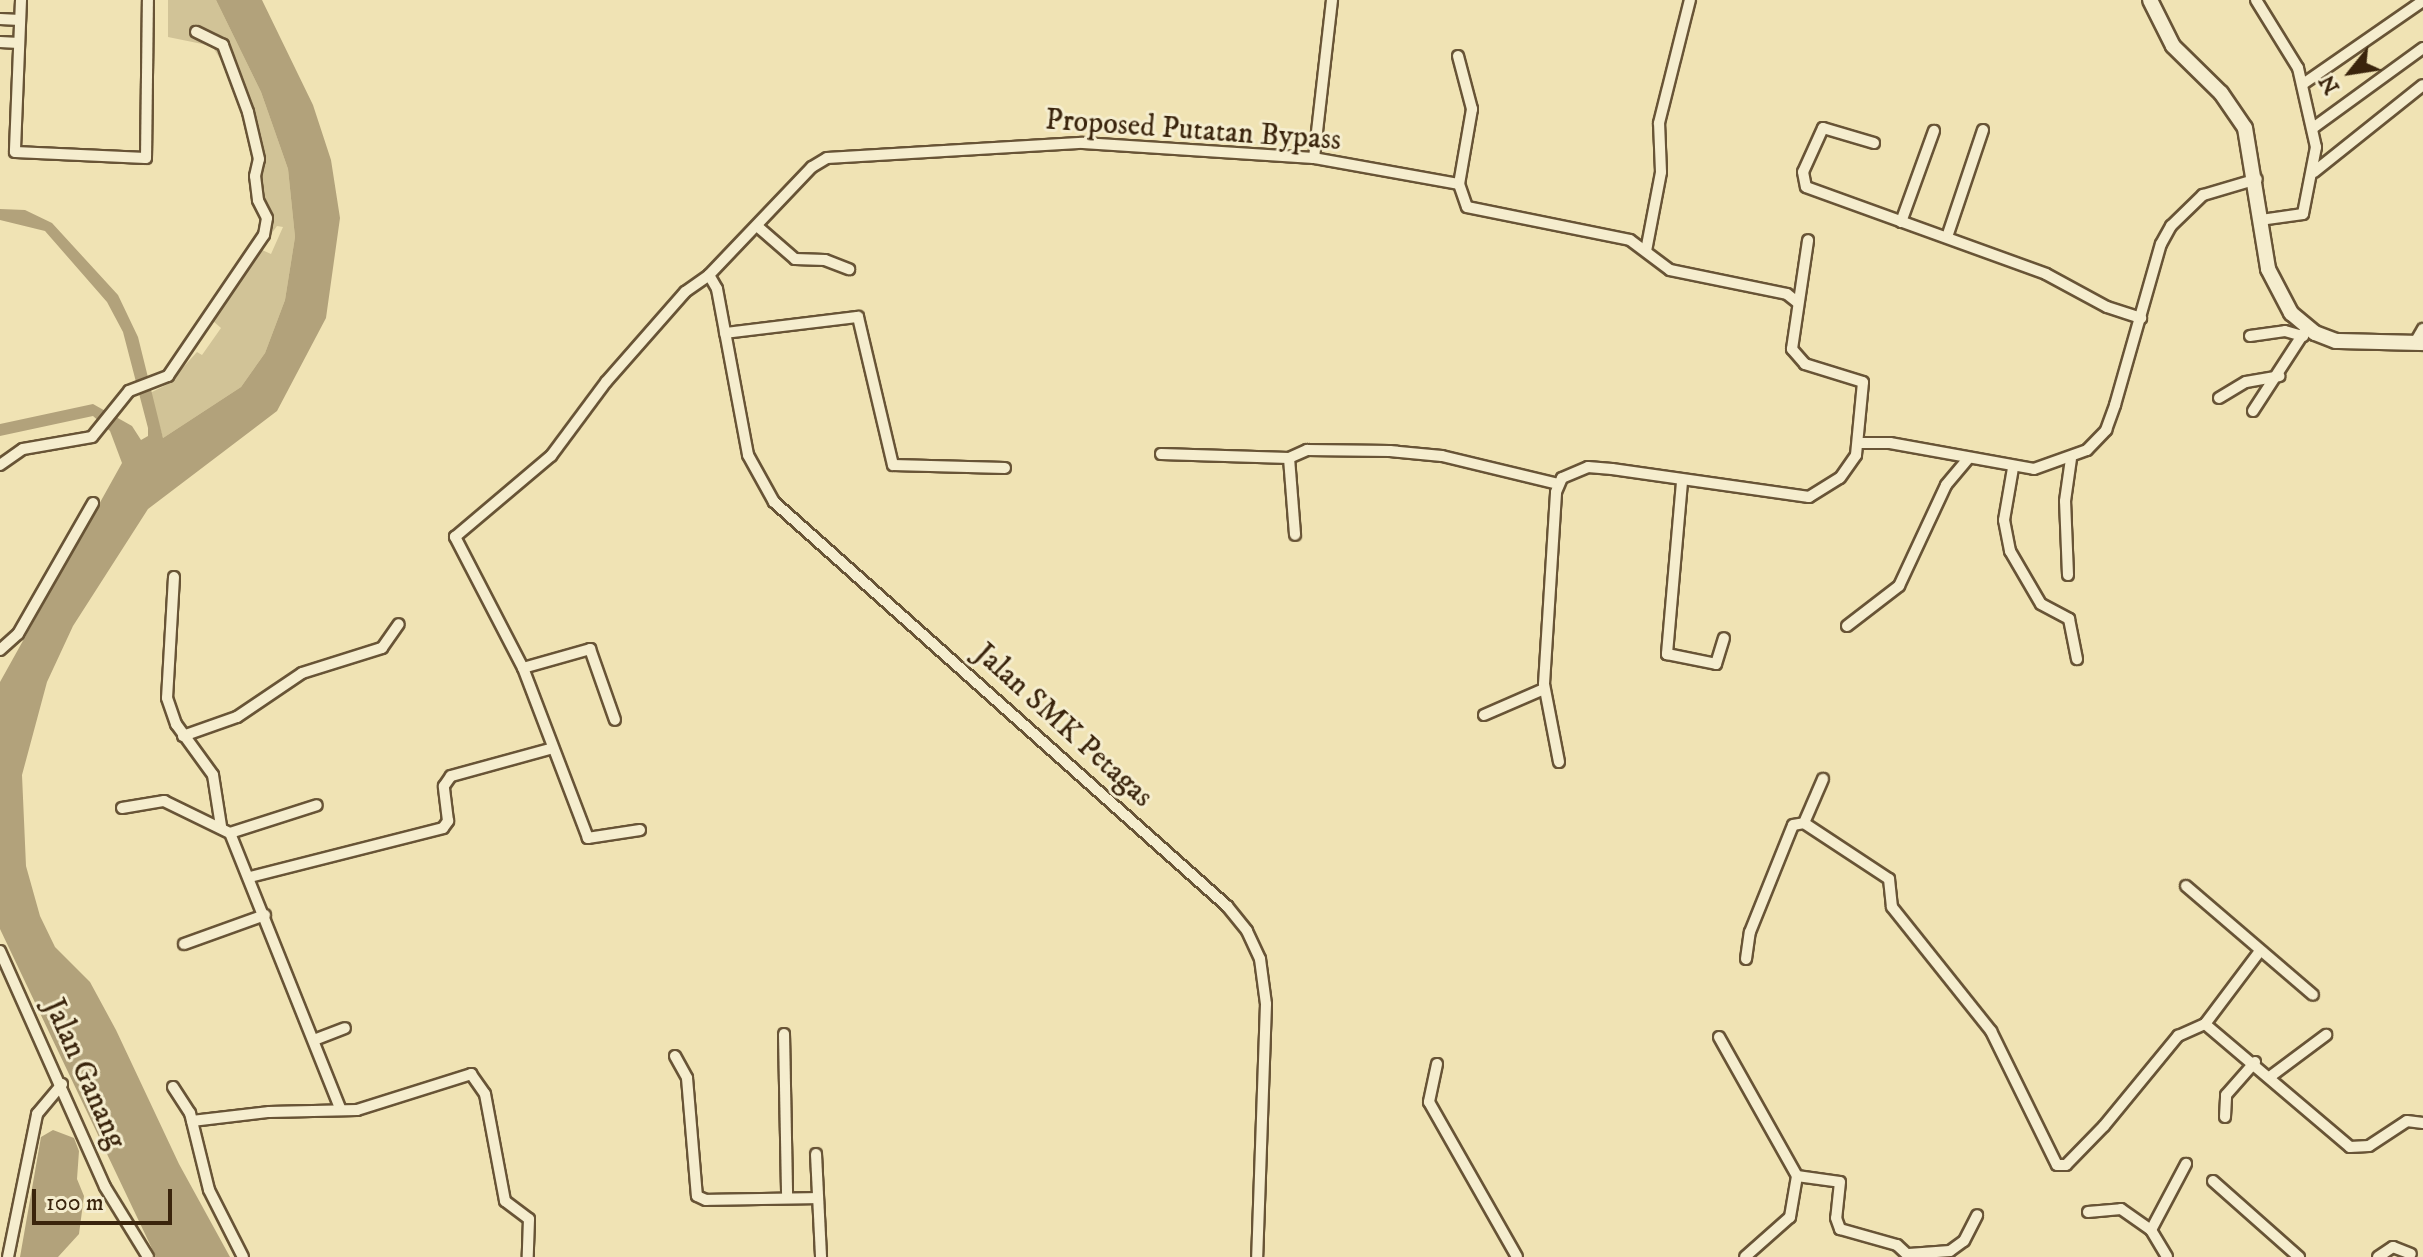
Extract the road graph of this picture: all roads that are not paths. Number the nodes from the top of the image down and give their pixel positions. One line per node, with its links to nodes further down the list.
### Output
1 (21, 0): 9 (street)
2 (148, 0): 12 (street)
3 (1332, 0): 21 (street)
4 (1690, 0): 30 (street)
5 (2150, 0): 23 (main road)
6 (2256, 0): 15 (street)
7 (2423, 1): 15 (street)
8 (0, 19): 9 (street)
9 (20, 20): 12 (street)
10 (196, 32): 47 (street)
11 (0, 42): 12 (street)
12 (19, 43)
13 (2423, 48): 17 (street)
14 (1458, 56): 24 (street)
15 (2303, 84): 17 (street)
16 (2423, 85): 22 (street)
17 (2313, 128): 22 (street)
18 (1983, 130): 28 (street)
19 (1934, 131): 26 (street)
20 (1874, 143): 26 (street)
21 (1314, 158): 24 (street, Proposed Putatan Bypass); 27 (street, Proposed Putatan Bypass)
22 (2314, 172): 25 (street)
23 (2257, 179): 25 (main road); 34 (street)
24 (1459, 184): 30 (street)
25 (2261, 220): 35 (main road)
26 (1901, 222): 28 (street)
27 (757, 226): 31 (street); 32 (street, Proposed Putatan Bypass)
28 (1947, 237): 34 (street)
29 (1808, 240): 33 (street)
30 (1646, 251): 33 (street)
31 (849, 269)
32 (709, 275): 36 (street, Jalan SMK Petagas); 61 (street, Proposed Putatan Bypass)
33 (1797, 302): 42 (street)
34 (2141, 318): 46 (street)
35 (2305, 332): 37 (street); 38 (main road); 39 (street)
36 (725, 333): 48 (street); 114 (street, Jalan SMK Petagas)
37 (2250, 336)
38 (2421, 338)
39 (2279, 376): 40 (street); 41 (street)
40 (2219, 398)
41 (2253, 411)
42 (1860, 443): 45 (street); 50 (street)
43 (1161, 454): 44 (street)
44 (1289, 458): 51 (street); 53 (street)
45 (1968, 459): 49 (street); 57 (street)
46 (2071, 459): 49 (street); 54 (street)
47 (0, 465)
48 (1005, 468)
49 (2013, 468): 60 (street)
50 (1682, 482): 51 (street); 58 (street)
51 (1558, 484): 62 (street)
52 (93, 503): 59 (street)
53 (1295, 535)
54 (2068, 575)
55 (174, 577): 65 (street)
56 (399, 624): 65 (street)
57 (1847, 626)
58 (1724, 638)
59 (0, 650)
60 (2077, 659)
61 (523, 668): 64 (street); 66 (street, Proposed Putatan Bypass)
62 (1544, 689): 63 (street); 67 (street)
63 (1484, 715)
64 (615, 720)
65 (183, 736): 72 (street)
66 (550, 749): 73 (street, Proposed Putatan Bypass); 74 (street)
67 (1559, 762)
68 (1823, 779): 71 (street)
69 (317, 805): 72 (street)
70 (122, 808): 72 (street)
71 (1804, 823): 80 (street); 82 (street)
72 (225, 829): 74 (street)
73 (640, 830)
74 (250, 877): 76 (street)
75 (2186, 886): 79 (street)
76 (265, 915): 77 (street); 87 (street)
77 (184, 944)
78 (0, 951): 92 (street, Jalan Ganang)
79 (2260, 951): 81 (street); 82 (street)
80 (1746, 959)
81 (2313, 995)
82 (2205, 1024): 89 (street)
83 (345, 1028): 87 (street)
84 (784, 1034): 102 (street)
85 (2326, 1035): 91 (street)
86 (1719, 1037): 100 (street)
87 (314, 1040): 94 (street)
88 (675, 1056): 102 (street)
89 (2255, 1062): 91 (street); 95 (street)
90 (1437, 1064): 115 (street)
91 (2271, 1076): 97 (street)
92 (62, 1084): 109 (street); 110 (street, Jalan Ganang)
93 (173, 1087): 96 (street)
94 (341, 1110): 96 (street); 112 (street)
95 (2225, 1117)
96 (192, 1121): 111 (street)
97 (2423, 1123)
98 (816, 1154): 103 (street)
99 (2186, 1164): 106 (street)
100 (1797, 1176): 108 (street); 116 (street)
101 (2213, 1181): 118 (street)
102 (787, 1197): 103 (street)
103 (817, 1198): 113 (street)
104 (2088, 1212): 106 (street)
105 (1977, 1215): 108 (street)
106 (2151, 1230): 117 (street)
107 (2411, 1254): 119 (street)
108 (1909, 1255)
109 (8, 1257)
110 (148, 1257)
111 (243, 1257)
112 (528, 1257)
113 (821, 1257)
114 (1257, 1257)
115 (1517, 1257)
116 (1745, 1257)
117 (2167, 1257)
118 (2299, 1257)
119 (2378, 1257)

